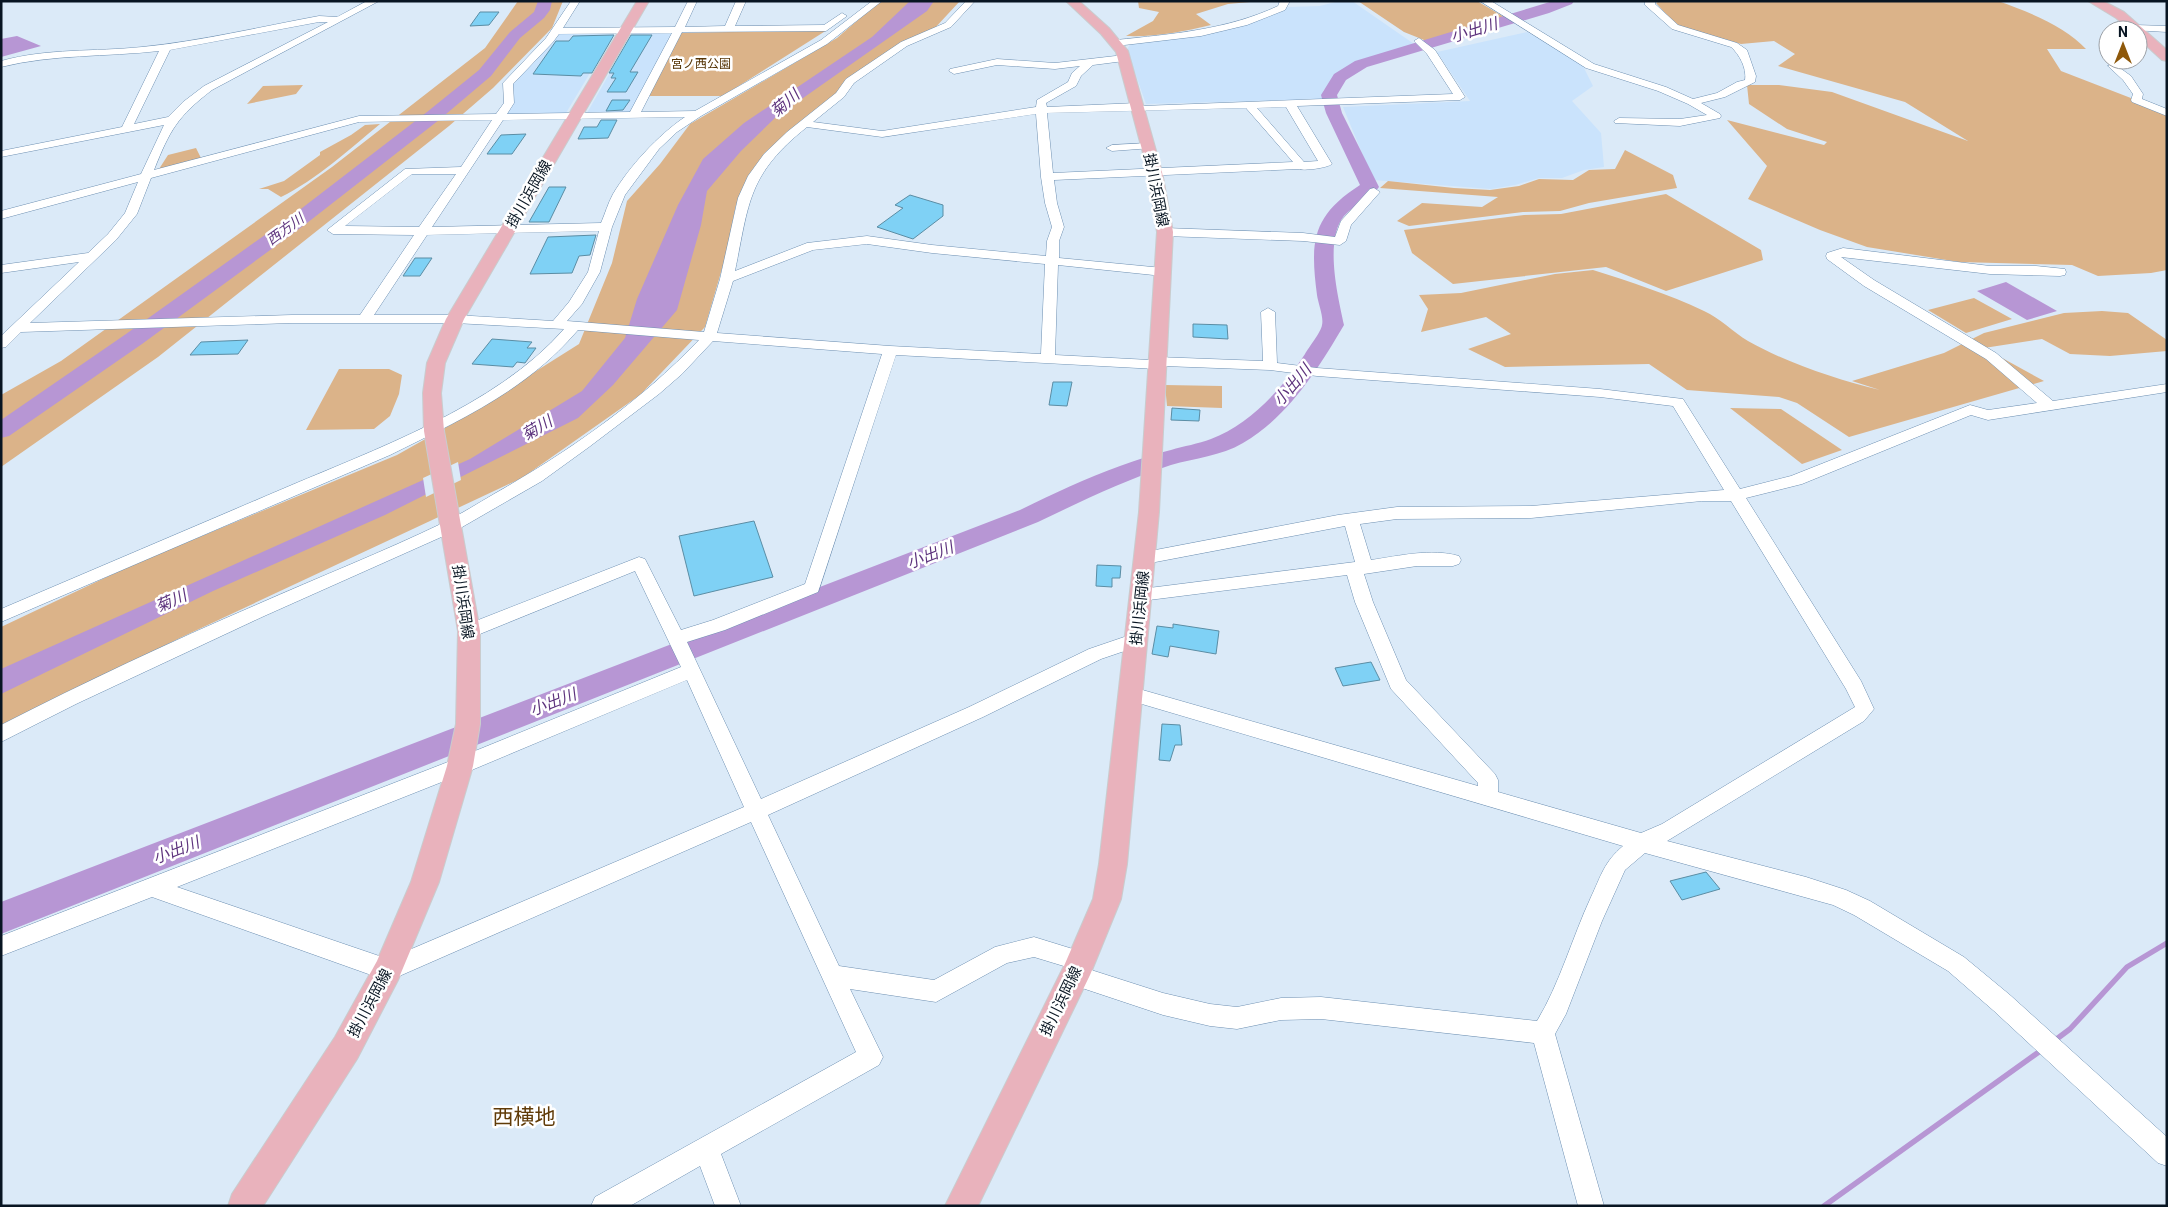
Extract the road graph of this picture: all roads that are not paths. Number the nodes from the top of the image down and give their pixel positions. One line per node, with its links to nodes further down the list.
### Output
1 (375, 1): 15 (street)
2 (568, 1): 16 (street)
3 (576, 1): 16 (street)
4 (643, 1): 20 (main road, 掛川浜岡線)
5 (693, 1): 21 (street)
6 (741, 1): 18 (street)
7 (878, 1): 40 (street)
8 (971, 1): 67 (street)
9 (1072, 1): 25 (main road, 掛川浜岡線)
10 (1285, 1): 25 (street)
11 (1484, 1): 34 (street)
12 (1650, 1): 34 (street)
13 (2094, 1): 17 (main road)
14 (853, 7): 18 (street)
15 (340, 19): 27 (street); 44 (street)
16 (564, 19): 23 (street)
17 (2126, 20)
18 (730, 29): 21 (street)
19 (2167, 29): 22 (street)
20 (626, 30): 21 (street); 23 (street); 42 (main road, 掛川浜岡線)
21 (679, 30): 41 (street)
22 (2148, 30)
23 (556, 31): 43 (street)
24 (2148, 40): 28 (main road)
25 (1116, 43): 29 (main road, 掛川浜岡線)
26 (1425, 46): 35 (street)
27 (166, 47): 31 (street); 47 (street)
28 (2167, 57)
29 (1124, 58): 30 (street); 37 (main road, 掛川浜岡線)
30 (1091, 61): 33 (street); 38 (street)
31 (1, 64)
32 (2118, 70): 39 (street)
33 (954, 71)
34 (1692, 102): 45 (street)
35 (1290, 104): 36 (street); 51 (street)
36 (1249, 105): 37 (street); 51 (street)
37 (1137, 108): 38 (street); 48 (main road, 掛川浜岡線)
38 (1040, 110): 46 (street); 55 (street)
39 (2167, 113)
40 (697, 114): 41 (street); 58 (street)
41 (634, 115): 42 (street)
42 (575, 116): 43 (street); 59 (main road, 掛川浜岡線)
43 (500, 117): 52 (street); 54 (street)
44 (172, 120): 47 (street); 54 (street)
45 (1619, 121)
46 (811, 125)
47 (127, 128): 50 (street)
48 (1148, 146): 49 (street); 53 (main road, 掛川浜岡線)
49 (1112, 148)
50 (1, 154)
51 (1303, 167): 53 (street)
52 (464, 170): 60 (street); 60 (street)
53 (1155, 172): 55 (street); 61 (main road, 掛川浜岡線)
54 (147, 175): 57 (street); 62 (street)
55 (1047, 177): 63 (street)
56 (1374, 192): 61 (street)
57 (1, 215)
58 (606, 227): 59 (street); 71 (street)
59 (510, 228): 60 (street); 70 (main road, 掛川浜岡線)
60 (421, 231): 69 (street)
61 (1165, 232): 65 (main road, 掛川浜岡線)
62 (92, 256): 64 (street); 73 (street)
63 (1052, 261): 65 (street); 67 (street); 77 (street)
64 (1, 268)
65 (1163, 272): 78 (main road, 掛川浜岡線)
66 (2060, 272): 81 (street)
67 (727, 279): 74 (street)
68 (1268, 312): 79 (street)
69 (364, 319): 70 (street); 73 (street)
70 (455, 319): 71 (street); 82 (main road, 掛川浜岡線)
71 (557, 325): 72 (street)
72 (578, 326): 74 (street); 82 (street)
73 (16, 328): 75 (street)
74 (706, 337): 76 (street); 85 (street)
75 (1, 344)
76 (890, 350): 77 (street); 92 (street)
77 (1048, 359): 78 (street)
78 (1157, 363): 79 (street); 86 (main road, 掛川浜岡線)
79 (1270, 366): 83 (street)
80 (2167, 388): 81 (street)
81 (2050, 406): 83 (street)
82 (434, 429): 85 (main road, 掛川浜岡線); 90 (street)
83 (1737, 495): 84 (street); 100 (street)
84 (1351, 519): 86 (street); 88 (street)
85 (451, 526): 91 (main road, 掛川浜岡線); 96 (street)
86 (1145, 558): 89 (main road, 掛川浜岡線)
87 (1452, 560): 88 (street)
88 (1359, 568): 89 (street); 98 (street)
89 (1141, 595): 93 (main road, 掛川浜岡線)
90 (1, 616)
91 (469, 631): 92 (street); 97 (main road, 掛川浜岡線)
92 (677, 638): 94 (street)
93 (1136, 640): 95 (main road, 掛川浜岡線); 99 (street)
94 (691, 671): 97 (street); 99 (street)
95 (1132, 694): 98 (street); 103 (main road, 掛川浜岡線)
96 (1, 734)
97 (461, 762): 101 (street); 104 (main road, 掛川浜岡線)
98 (1488, 797): 100 (street)
99 (756, 811): 104 (street); 105 (street)
100 (1643, 842): 106 (street); 108 (street)
101 (151, 888): 102 (street); 104 (street)
102 (1, 946)
103 (1078, 968): 105 (street); 106 (street); 112 (main road, 掛川浜岡線)
104 (388, 970): 109 (main road, 掛川浜岡線)
105 (831, 975): 107 (street)
106 (1543, 1033): 113 (street)
107 (707, 1150): 110 (street); 111 (street)
108 (2167, 1154)
109 (244, 1206)
110 (604, 1206)
111 (728, 1206)
112 (960, 1206)
113 (1591, 1206)

